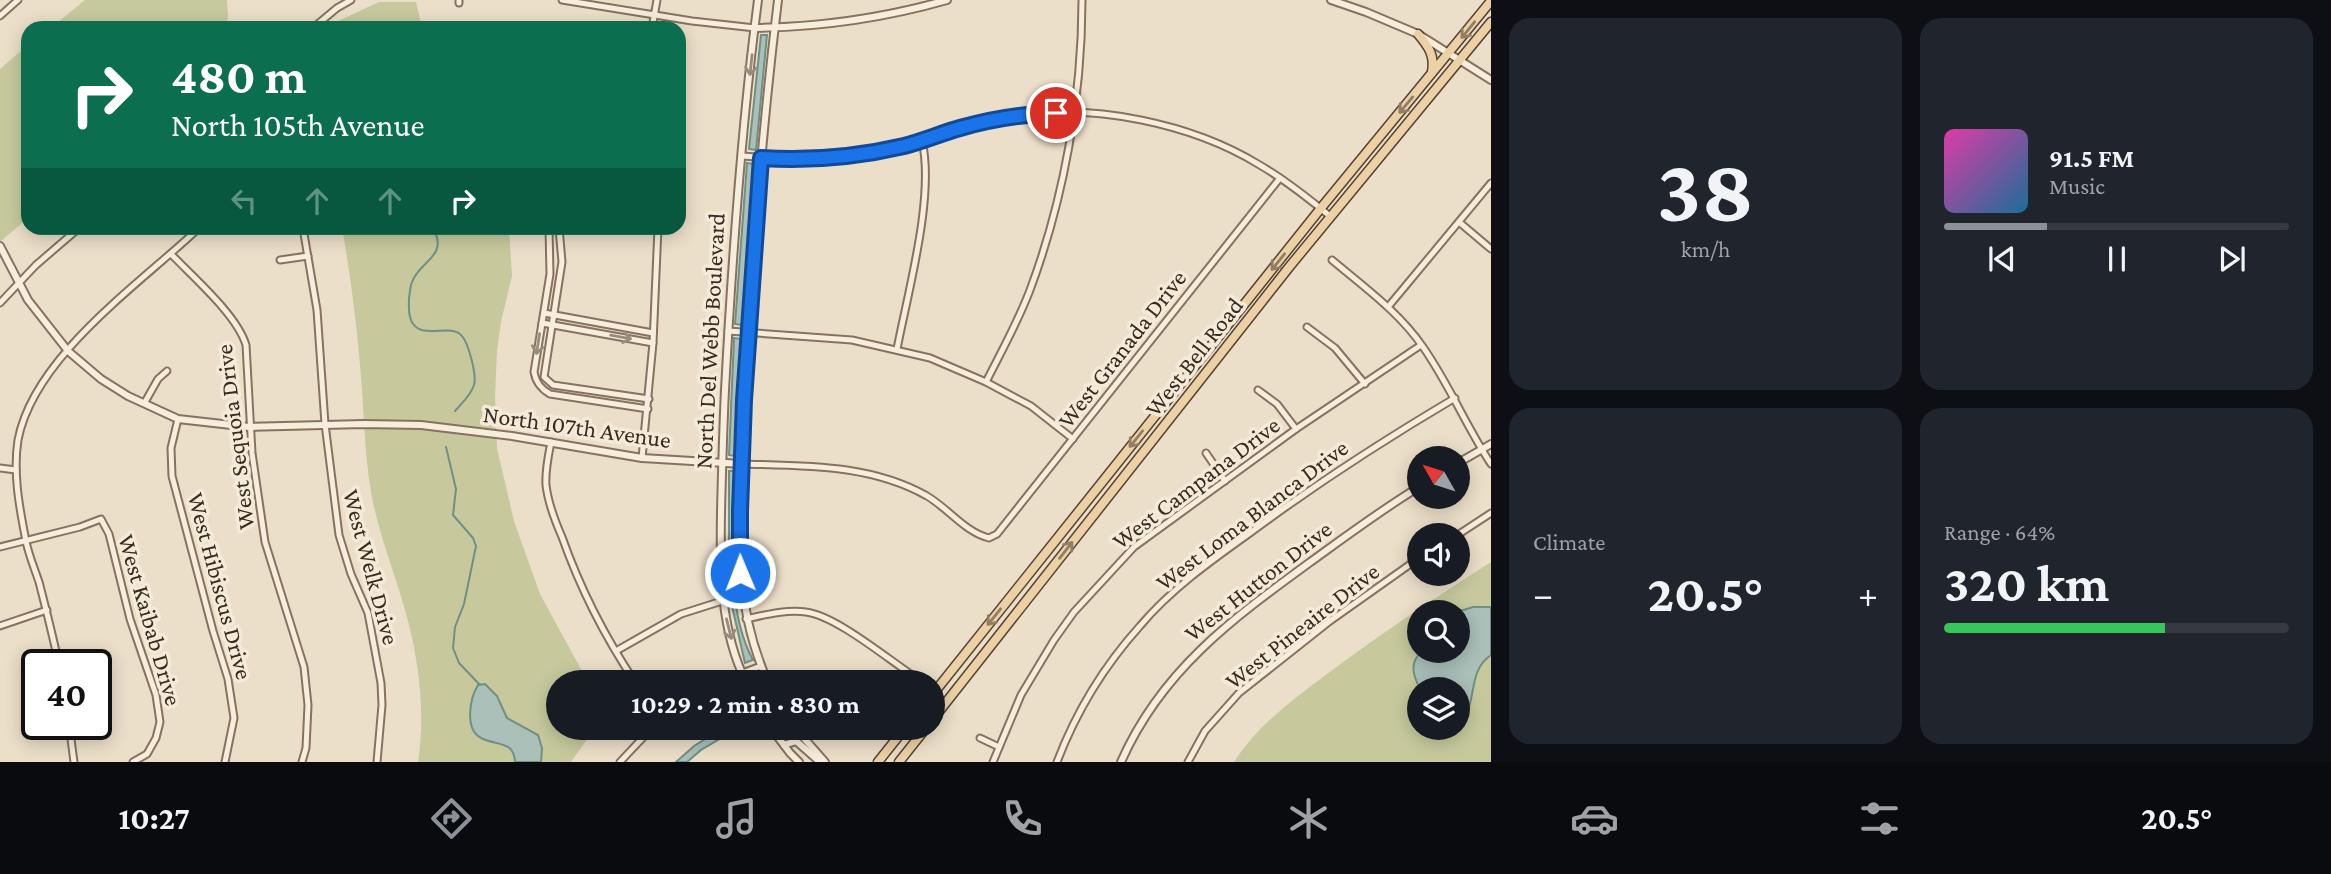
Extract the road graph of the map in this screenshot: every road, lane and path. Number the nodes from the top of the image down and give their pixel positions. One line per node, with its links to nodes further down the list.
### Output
1 (18, 0): 13 (street)
2 (351, 0): 14 (street)
3 (562, 0): 12 (street)
4 (657, 0): 12 (street)
5 (758, 0): 18 (street, North Del Webb Boulevard)
6 (778, 0): 17 (street, North Del Webb Boulevard)
7 (947, 0): 11 (street)
8 (1082, 0): 24 (street)
9 (1331, 0): 19 (street)
10 (1491, 1): 20 (main road, West Bell Road, one-way to 20)
11 (924, 3): 17 (street)
12 (654, 14): 15 (street); 18 (street)
13 (0, 16)
14 (321, 21)
15 (653, 21)
16 (1491, 22): 21 (main road, West Bell Road)
17 (775, 27): 18 (street); 27 (street, North Del Webb Boulevard)
18 (755, 28): 26 (street, North Del Webb Boulevard, one-way to 26)
19 (1418, 34): 20 (street); 22 (main road)
20 (1449, 52): 21 (street); 22 (main road, West Bell Road)
21 (1460, 59): 23 (street); 31 (main road, West Bell Road)
22 (1432, 74): 30 (main road, West Bell Road, one-way to 30)
23 (1491, 80)
24 (1074, 112): 25 (street); 28 (street); 61 (street)
25 (922, 141): 27 (street); 58 (street)
26 (742, 156): 27 (street); 53 (street, North Del Webb Boulevard)
27 (761, 158): 55 (street, North Del Webb Boulevard)
28 (1280, 178): 30 (street); 72 (street, West Granada Drive)
29 (1491, 183): 32 (street)
30 (1321, 208): 31 (street); 104 (main road, West Bell Road, one-way to 104)
31 (1331, 216): 105 (main road, West Bell Road, one-way to 31)
32 (1459, 222): 40 (street); 47 (street)
33 (71, 235): 45 (street)
34 (192, 235): 41 (street)
35 (304, 235): 42 (street, West Welk Drive)
36 (549, 235): 48 (street)
37 (560, 235): 49 (street)
38 (658, 235): 54 (street)
39 (0, 246): 45 (street, North 107th Avenue)
40 (1491, 249)
41 (172, 254): 59 (street); 70 (street, West Sequoia Drive)
42 (308, 256): 43 (street); 69 (street, West Welk Drive)
43 (280, 260)
44 (1332, 260): 47 (street)
45 (19, 283): 46 (street); 59 (street, North 107th Avenue)
46 (0, 303)
47 (1388, 307): 57 (street)
48 (544, 313): 49 (street); 50 (street)
49 (554, 315): 51 (street); 54 (street)
50 (541, 323): 51 (street); 67 (street, one-way to 67)
51 (552, 325): 56 (street, one-way to 56); 65 (street)
52 (1307, 327): 62 (street)
53 (728, 331): 55 (street); 79 (street, North Del Webb Boulevard)
54 (653, 333): 56 (street)
55 (748, 333): 58 (street); 80 (street, North Del Webb Boulevard)
56 (653, 343): 65 (street)
57 (1421, 345): 62 (street, West Campana Drive); 64 (street)
58 (897, 349): 61 (street)
59 (68, 351): 66 (street, North 107th Avenue); 83 (street)
60 (167, 371): 66 (street)
61 (986, 382): 72 (street)
62 (1365, 384): 71 (street, West Campana Drive)
63 (1258, 390): 71 (street)
64 (1455, 398): 75 (street); 126 (street, West Loma Blanca Drive)
65 (649, 399): 67 (street)
66 (145, 402): 68 (street, North 107th Avenue)
67 (648, 409): 78 (street)
68 (178, 419): 70 (street, North 107th Avenue); 117 (street, West Hibiscus Drive)
69 (325, 424): 70 (street, North 107th Avenue); 73 (street, North 107th Avenue); 119 (street, West Welk Drive)
70 (250, 427): 118 (street, West Sequoia Drive)
71 (1296, 429): 84 (street, West Campana Drive)
72 (1073, 439): 88 (street, West Granada Drive)
73 (551, 442): 78 (street, North 107th Avenue); 97 (street)
74 (1491, 444): 75 (street)
75 (1481, 449): 77 (street); 81 (street)
76 (1206, 453): 84 (street)
77 (1470, 456)
78 (642, 458): 79 (street, North 107th Avenue)
79 (721, 463): 80 (street, North 107th Avenue); 92 (street, North Del Webb Boulevard)
80 (742, 464): 88 (street, North 107th Avenue); 94 (street, North Del Webb Boulevard)
81 (1491, 464)
82 (0, 468): 83 (street)
83 (16, 470): 89 (street)
84 (1225, 481): 114 (street, West Campana Drive)
85 (1407, 495): 127 (street, West Hutton Drive)
86 (1491, 513): 87 (street)
87 (1470, 527)
88 (989, 538)
89 (25, 540): 90 (street); 93 (street); 116 (street, West Kaibab Drive)
90 (0, 547)
91 (1407, 566): 128 (street, West Pineaire Drive)
92 (722, 601): 97 (street); 100 (street, North Del Webb Boulevard, one-way to 100)
93 (47, 610): 95 (street); 96 (street)
94 (746, 619): 98 (street, North Del Webb Boulevard); 103 (street)
95 (0, 626)
96 (56, 649)
97 (616, 650): 99 (street)
98 (761, 666): 101 (street); 102 (street, North Del Webb Boulevard)
99 (628, 670)
100 (740, 670)
101 (750, 670)
102 (763, 670)
103 (905, 670)
104 (945, 679)
105 (945, 704)
106 (980, 738): 114 (street)
107 (71, 740): 115 (street)
108 (641, 740): 120 (street)
109 (780, 740): 113 (street)
110 (805, 740): 122 (street)
111 (895, 740): 123 (main road)
112 (916, 740): 124 (main road)
113 (784, 745): 121 (street); 122 (street)
114 (999, 747): 125 (street, West Campana Drive)
115 (74, 762)
116 (133, 762)
117 (225, 762)
118 (302, 762)
119 (377, 762)
120 (620, 762)
121 (799, 762)
122 (822, 762)
123 (878, 762)
124 (899, 762)
125 (993, 762)
126 (1057, 762)
127 (1121, 762)
128 (1188, 762)

